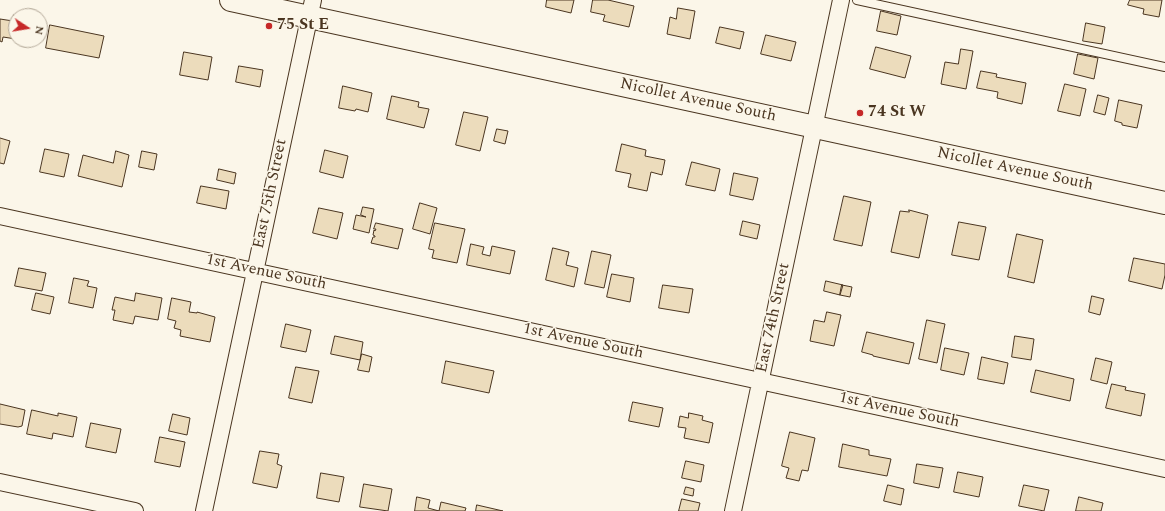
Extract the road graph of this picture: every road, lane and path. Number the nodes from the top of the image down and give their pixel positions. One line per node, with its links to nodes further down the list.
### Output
1 (231, 0): 4 (main road, Nicollet Avenue South)
2 (841, 0): 6 (street, East 74th Street)
3 (857, 0): 5 (lane)
4 (311, 9): 6 (main road, Nicollet Avenue South); 9 (street, East 75th Street)
5 (1165, 67)
6 (815, 126): 7 (main road, Nicollet Avenue South); 10 (street, East 74th Street)
7 (1165, 203)
8 (0, 216): 9 (street, 1st Avenue South)
9 (255, 271): 10 (street, 1st Avenue South); 14 (street, East 75th Street)
10 (760, 380): 11 (street, 1st Avenue South); 15 (street, East 74th Street)
11 (1165, 469)
12 (0, 482): 13 (street)
13 (134, 511)
14 (204, 511)
15 (733, 511)

